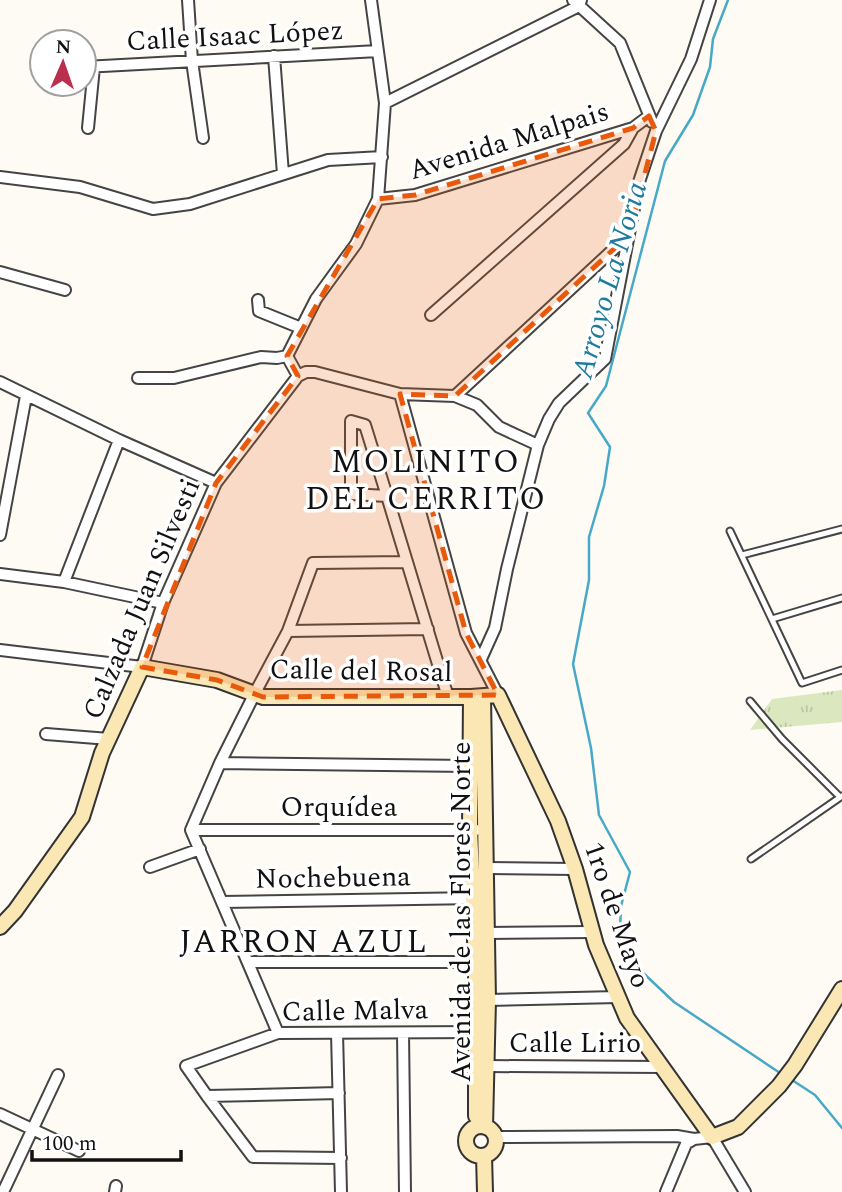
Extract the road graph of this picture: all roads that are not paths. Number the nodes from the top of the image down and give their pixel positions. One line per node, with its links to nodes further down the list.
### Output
1 (188, 0): 7 (street)
2 (372, 0): 5 (street)
3 (710, 0): 14 (street)
4 (577, 2): 10 (street); 11 (street)
5 (378, 51): 6 (street, Calle Isaac López); 10 (street)
6 (274, 56): 7 (street, Calle Isaac López); 17 (street)
7 (192, 61): 8 (street, Calle Isaac López); 15 (street)
8 (98, 66)
9 (88, 98): 12 (street)
10 (385, 103): 16 (street)
11 (649, 116): 13 (street, Avenida Malpais); 14 (street)
12 (88, 128)
13 (634, 128): 19 (street, Avenida Malpais); 24 (street)
14 (656, 131): 20 (street)
15 (203, 138)
16 (382, 157): 17 (street); 19 (street)
17 (283, 174): 18 (street)
18 (0, 177)
19 (378, 199): 25 (street)
20 (629, 235): 32 (street); 34 (street)
21 (0, 272): 22 (street)
22 (65, 290)
23 (258, 300): 25 (street)
24 (431, 315)
25 (301, 328): 26 (street)
26 (287, 356): 27 (street); 28 (street)
27 (298, 376): 30 (street); 35 (street, Calzada Juan Silvesti)
28 (138, 378)
29 (0, 382): 31 (street)
30 (400, 394): 32 (street); 50 (street, Avenida de las Flores Norte)
31 (26, 396): 33 (street); 39 (street)
32 (455, 396): 34 (street)
33 (119, 440): 35 (street); 43 (street)
34 (538, 445): 50 (street)
35 (216, 483): 45 (street, Calzada Juan Silvesti)
36 (387, 496): 36 (street); 41 (street)
37 (842, 529): 40 (lane)
38 (730, 531): 40 (lane)
39 (0, 535)
40 (742, 555): 46 (lane)
41 (407, 562): 47 (street); 48 (street)
42 (0, 574): 43 (street)
43 (64, 582): 45 (street)
44 (842, 598): 46 (lane)
45 (163, 603): 51 (street, Calzada Juan Silvesti)
46 (772, 619): 52 (lane)
47 (428, 629): 48 (street); 55 (street)
48 (288, 631): 53 (street)
49 (0, 650): 51 (street)
50 (481, 659): 54 (street, Avenida de las Flores Norte)
51 (142, 667): 53 (street, Calle del Rosal); 58 (street, Calzada Juan Silvesti)
52 (842, 670)
53 (255, 693): 55 (street, Calle del Rosal); 59 (street)
54 (484, 696): 55 (street, Calle del Rosal); 60 (street, Avenida de las Flores Norte); 64 (street, Avenida de las Flores Norte); 69 (street, 1ro de Mayo)
55 (448, 697)
56 (750, 701): 61 (lane)
57 (46, 734): 58 (street)
58 (109, 739): 72 (street, Calzada Juan Silvesti)
59 (220, 763): 60 (street); 62 (street)
60 (470, 766): 63 (street, Avenida de las Flores Norte)
61 (841, 796): 66 (lane)
62 (191, 830): 63 (street, Orquídea); 65 (street)
63 (470, 830): 64 (street, Orquídea); 70 (street, Avenida de las Flores Norte)
64 (486, 830): 68 (street, Avenida de las Flores Norte)
65 (200, 849): 67 (street); 71 (street)
66 (751, 859)
67 (150, 867)
68 (486, 868): 69 (street); 70 (street, Avenida de las Flores Norte)
69 (575, 869): 73 (street, 1ro de Mayo)
70 (480, 899): 71 (street, Nochebuena); 74 (street, Avenida de las Flores Norte); 76 (street, Avenida de las Flores Norte)
71 (222, 902): 75 (street)
72 (0, 927)
73 (592, 932): 74 (street); 78 (street, 1ro de Mayo)
74 (487, 933): 79 (street, Avenida de las Flores Norte)
75 (248, 962): 76 (street); 81 (street)
76 (476, 962): 80 (street, Avenida de las Flores Norte)
77 (842, 989): 92 (street)
78 (618, 997): 79 (street); 85 (street, 1ro de Mayo)
79 (488, 1000): 80 (street, Avenida de las Flores Norte)
80 (482, 1032): 83 (street, Calle Malva); 84 (street, Avenida de las Flores Norte); 91 (street, Avenida de las Flores Norte)
81 (278, 1033): 82 (street, Calle Malva); 88 (street, Calle Malva)
82 (337, 1033): 83 (street, Calle Malva); 87 (street)
83 (403, 1033): 99 (street)
84 (488, 1066): 85 (street, Calle Lirio); 91 (street, Avenida de las Flores Norte)
85 (662, 1067): 92 (street, 1ro de Mayo)
86 (58, 1074): 90 (street)
87 (339, 1093): 88 (street); 96 (street)
88 (207, 1096): 96 (street)
89 (0, 1114): 90 (street)
90 (32, 1129): 94 (street); 97 (street)
91 (489, 1133): 93 (street); 95 (street); 95 (street)
92 (712, 1137): 93 (street); 103 (street)
93 (690, 1141): 102 (street)
94 (79, 1151)
95 (482, 1157): 100 (street); 101 (street)
96 (341, 1158): 98 (street)
97 (3, 1192)
98 (341, 1192)
99 (405, 1192)
100 (480, 1192)
101 (485, 1192)
102 (667, 1192)
103 (746, 1192)

